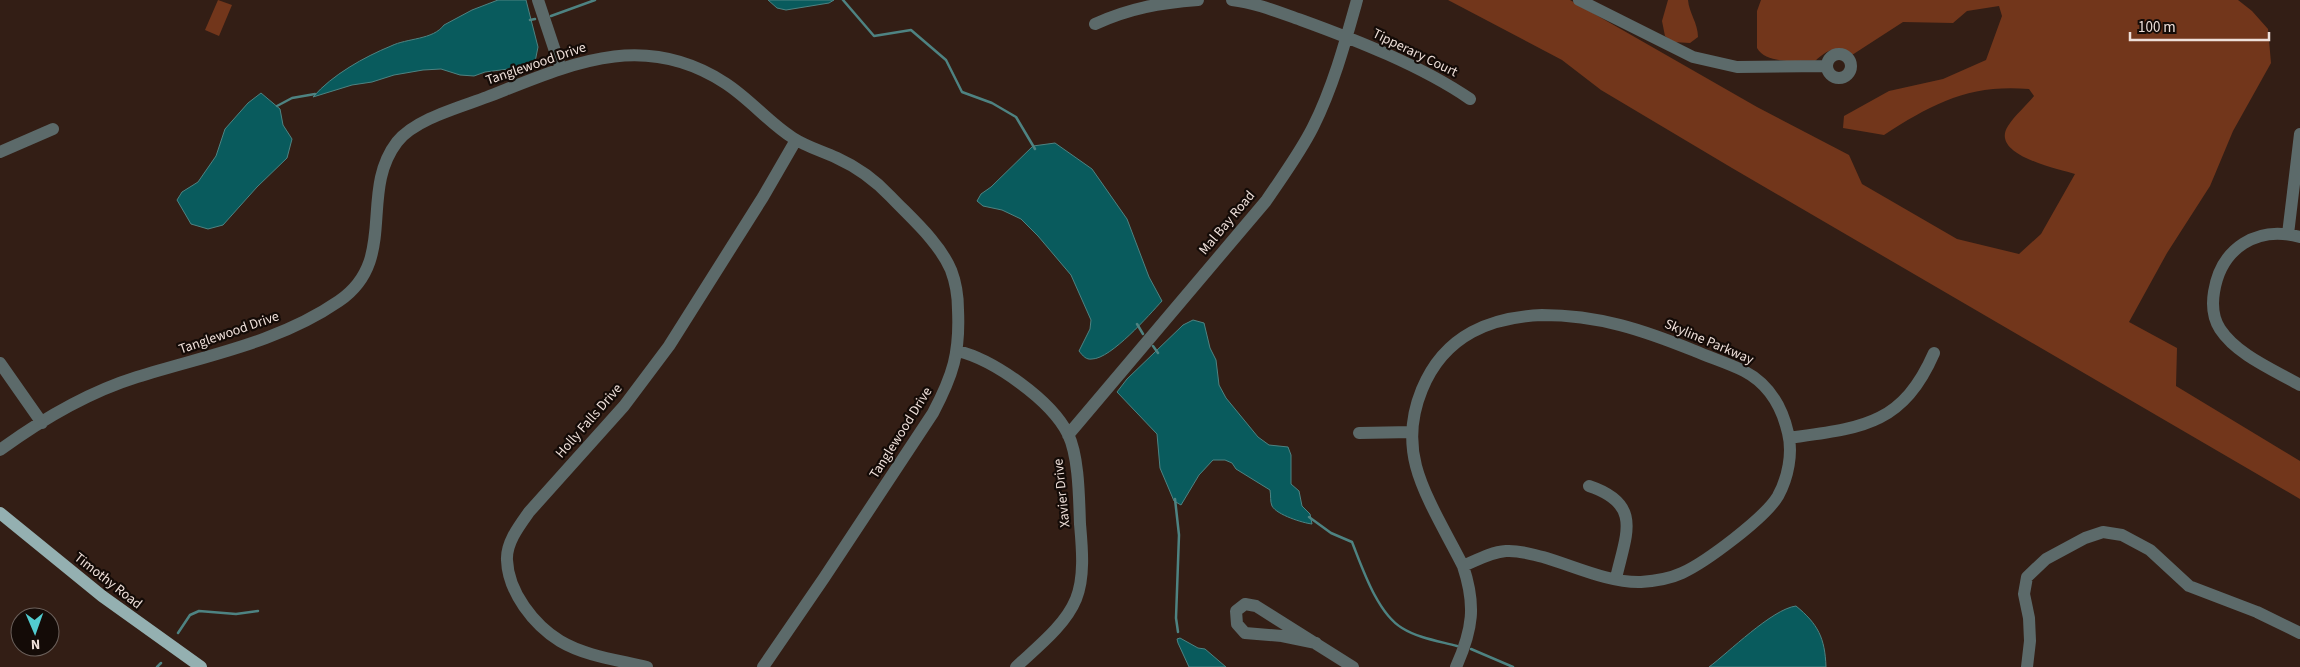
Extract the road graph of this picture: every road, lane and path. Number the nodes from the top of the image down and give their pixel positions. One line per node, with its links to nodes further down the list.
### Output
1 (538, 0): 9 (street)
2 (1198, 0): 6 (street)
3 (1232, 0): 7 (street, Tipperary Court)
4 (1357, 0): 7 (street, Mal Bay Road)
5 (1579, 0): 8 (street)
6 (1095, 24)
7 (1347, 36): 10 (street, Tipperary Court); 23 (street, Mal Bay Road)
8 (1825, 66)
9 (560, 69): 13 (street, Tanglewood Drive); 20 (street, Tanglewood Drive)
10 (1470, 99)
11 (53, 129): 14 (street)
12 (2300, 134): 15 (street)
13 (796, 140): 16 (street, Tanglewood Drive); 33 (street, Holly Falls Drive)
14 (0, 152)
15 (2294, 236): 19 (street)
16 (958, 352): 23 (street, Xavier Drive); 34 (street, Tanglewood Drive)
17 (1934, 353): 24 (street)
18 (0, 363): 20 (street)
19 (2300, 386)
20 (42, 423): 25 (street, Tanglewood Drive)
21 (1412, 432): 22 (street); 24 (street, Skyline Parkway); 28 (street, Skyline Parkway)
22 (1359, 433)
23 (1068, 435): 35 (street, Xavier Drive)
24 (1789, 438): 29 (street, Skyline Parkway)
25 (0, 450)
26 (1589, 486): 29 (street)
27 (0, 513): 32 (main road, Timothy Road)
28 (1463, 566): 29 (street, Skyline Parkway); 37 (street, Skyline Parkway)
29 (1616, 578)
30 (2300, 633): 38 (street)
31 (1316, 642): 31 (street); 36 (street)
32 (201, 667)
33 (647, 667)
34 (763, 667)
35 (1016, 667)
36 (1353, 667)
37 (1456, 667)
38 (2026, 667)

